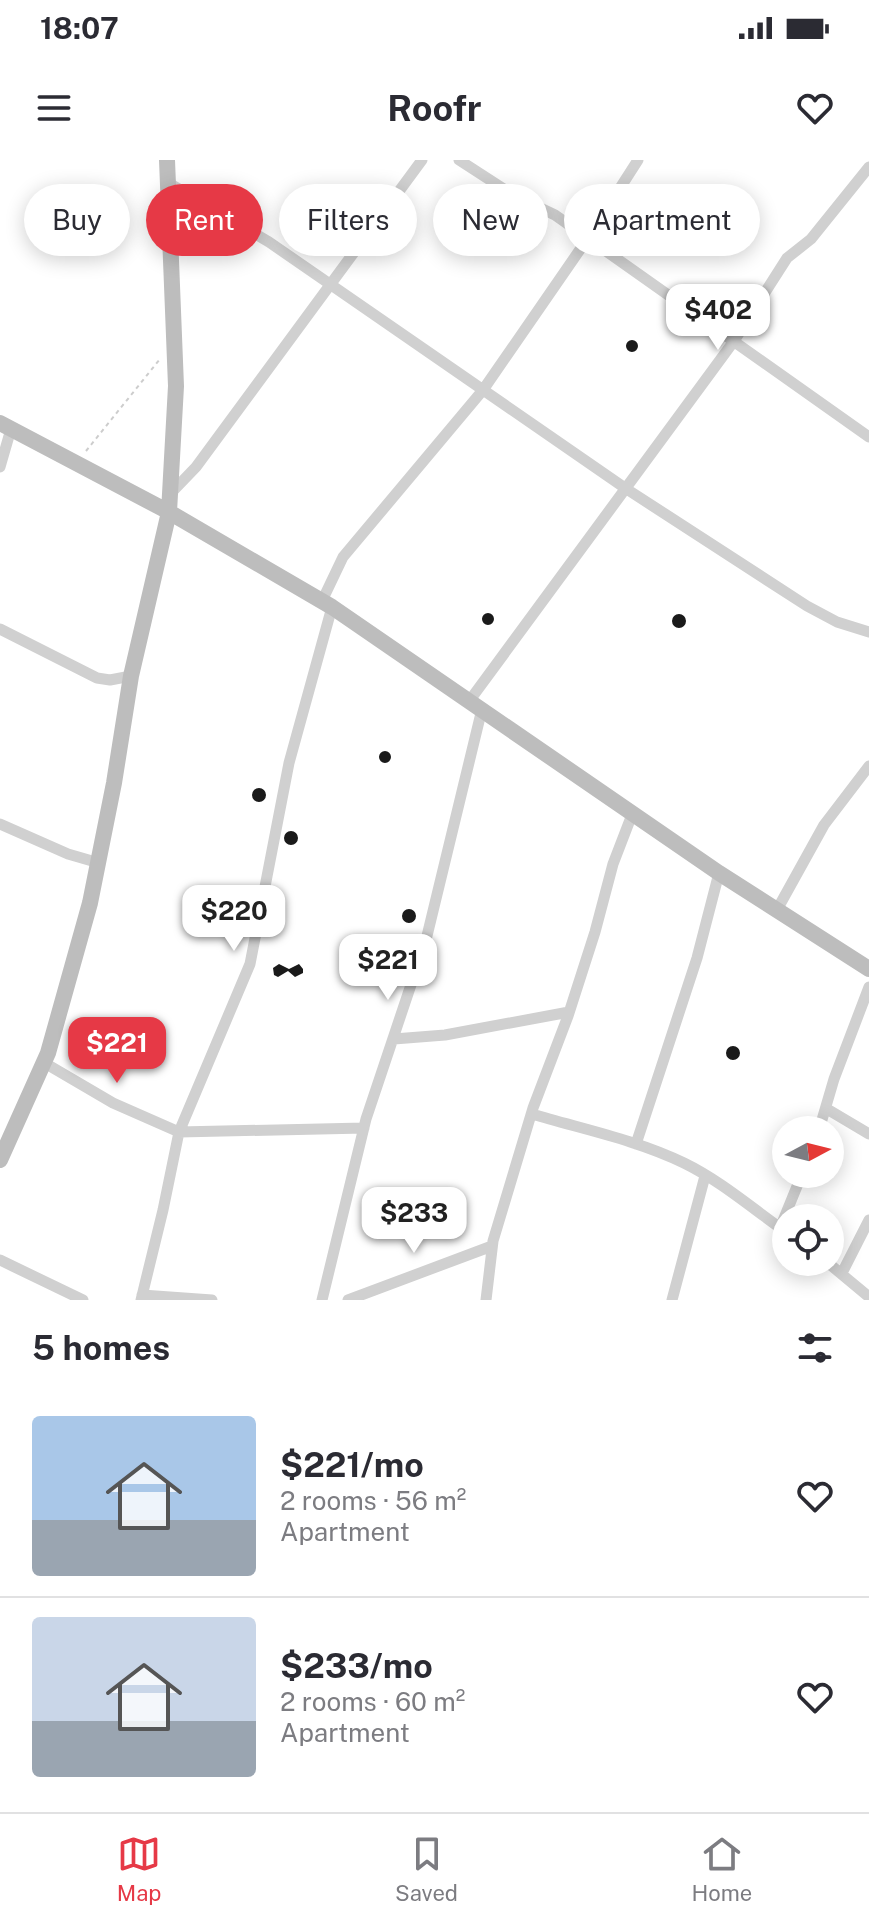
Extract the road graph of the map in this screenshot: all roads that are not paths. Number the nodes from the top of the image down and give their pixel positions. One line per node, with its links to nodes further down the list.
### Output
1 (167, 160): 6 (street)
2 (422, 160): 11 (street)
3 (459, 160): 8 (street)
4 (638, 160): 7 (street)
5 (869, 167): 12 (street)
6 (167, 182): 11 (street); 18 (street)
7 (623, 184)
8 (564, 221)
9 (576, 256): 13 (street)
10 (614, 256): 12 (street)
11 (329, 284): 13 (street); 18 (street)
12 (734, 341): 15 (street); 17 (street)
13 (483, 390): 17 (street); 20 (street)
14 (6, 426): 16 (street); 19 (street)
15 (869, 437)
16 (0, 467)
17 (625, 488): 22 (street); 24 (street)
18 (171, 493): 19 (street)
19 (169, 512): 20 (street); 23 (street)
20 (327, 604): 24 (street); 40 (street)
21 (0, 629): 23 (street)
22 (869, 632)
23 (131, 676): 28 (street)
24 (476, 705): 26 (street); 34 (street)
25 (869, 766): 30 (street)
26 (633, 812): 29 (street); 33 (street)
27 (0, 824): 28 (street)
28 (99, 863): 35 (street)
29 (719, 873): 30 (street); 42 (street)
30 (778, 908): 31 (street)
31 (869, 969)
32 (869, 987): 36 (street)
33 (569, 1012): 34 (street); 37 (street)
34 (394, 1039): 39 (street)
35 (43, 1062): 40 (street); 43 (street)
36 (827, 1109): 38 (street); 41 (street)
37 (532, 1114): 42 (street); 47 (street)
38 (824, 1116)
39 (364, 1128): 40 (street); 55 (street)
40 (179, 1132): 51 (street)
41 (869, 1134)
42 (636, 1144): 44 (street)
43 (0, 1160)
44 (705, 1176): 46 (street); 58 (street)
45 (869, 1220): 49 (street)
46 (772, 1222)
47 (492, 1246): 56 (street); 57 (street)
48 (0, 1260): 53 (street)
49 (844, 1269)
50 (844, 1275): 52 (street)
51 (142, 1297): 54 (street)
52 (869, 1297)
53 (83, 1300)
54 (212, 1300)
55 (322, 1300)
56 (348, 1300)
57 (486, 1300)
58 (672, 1300)

